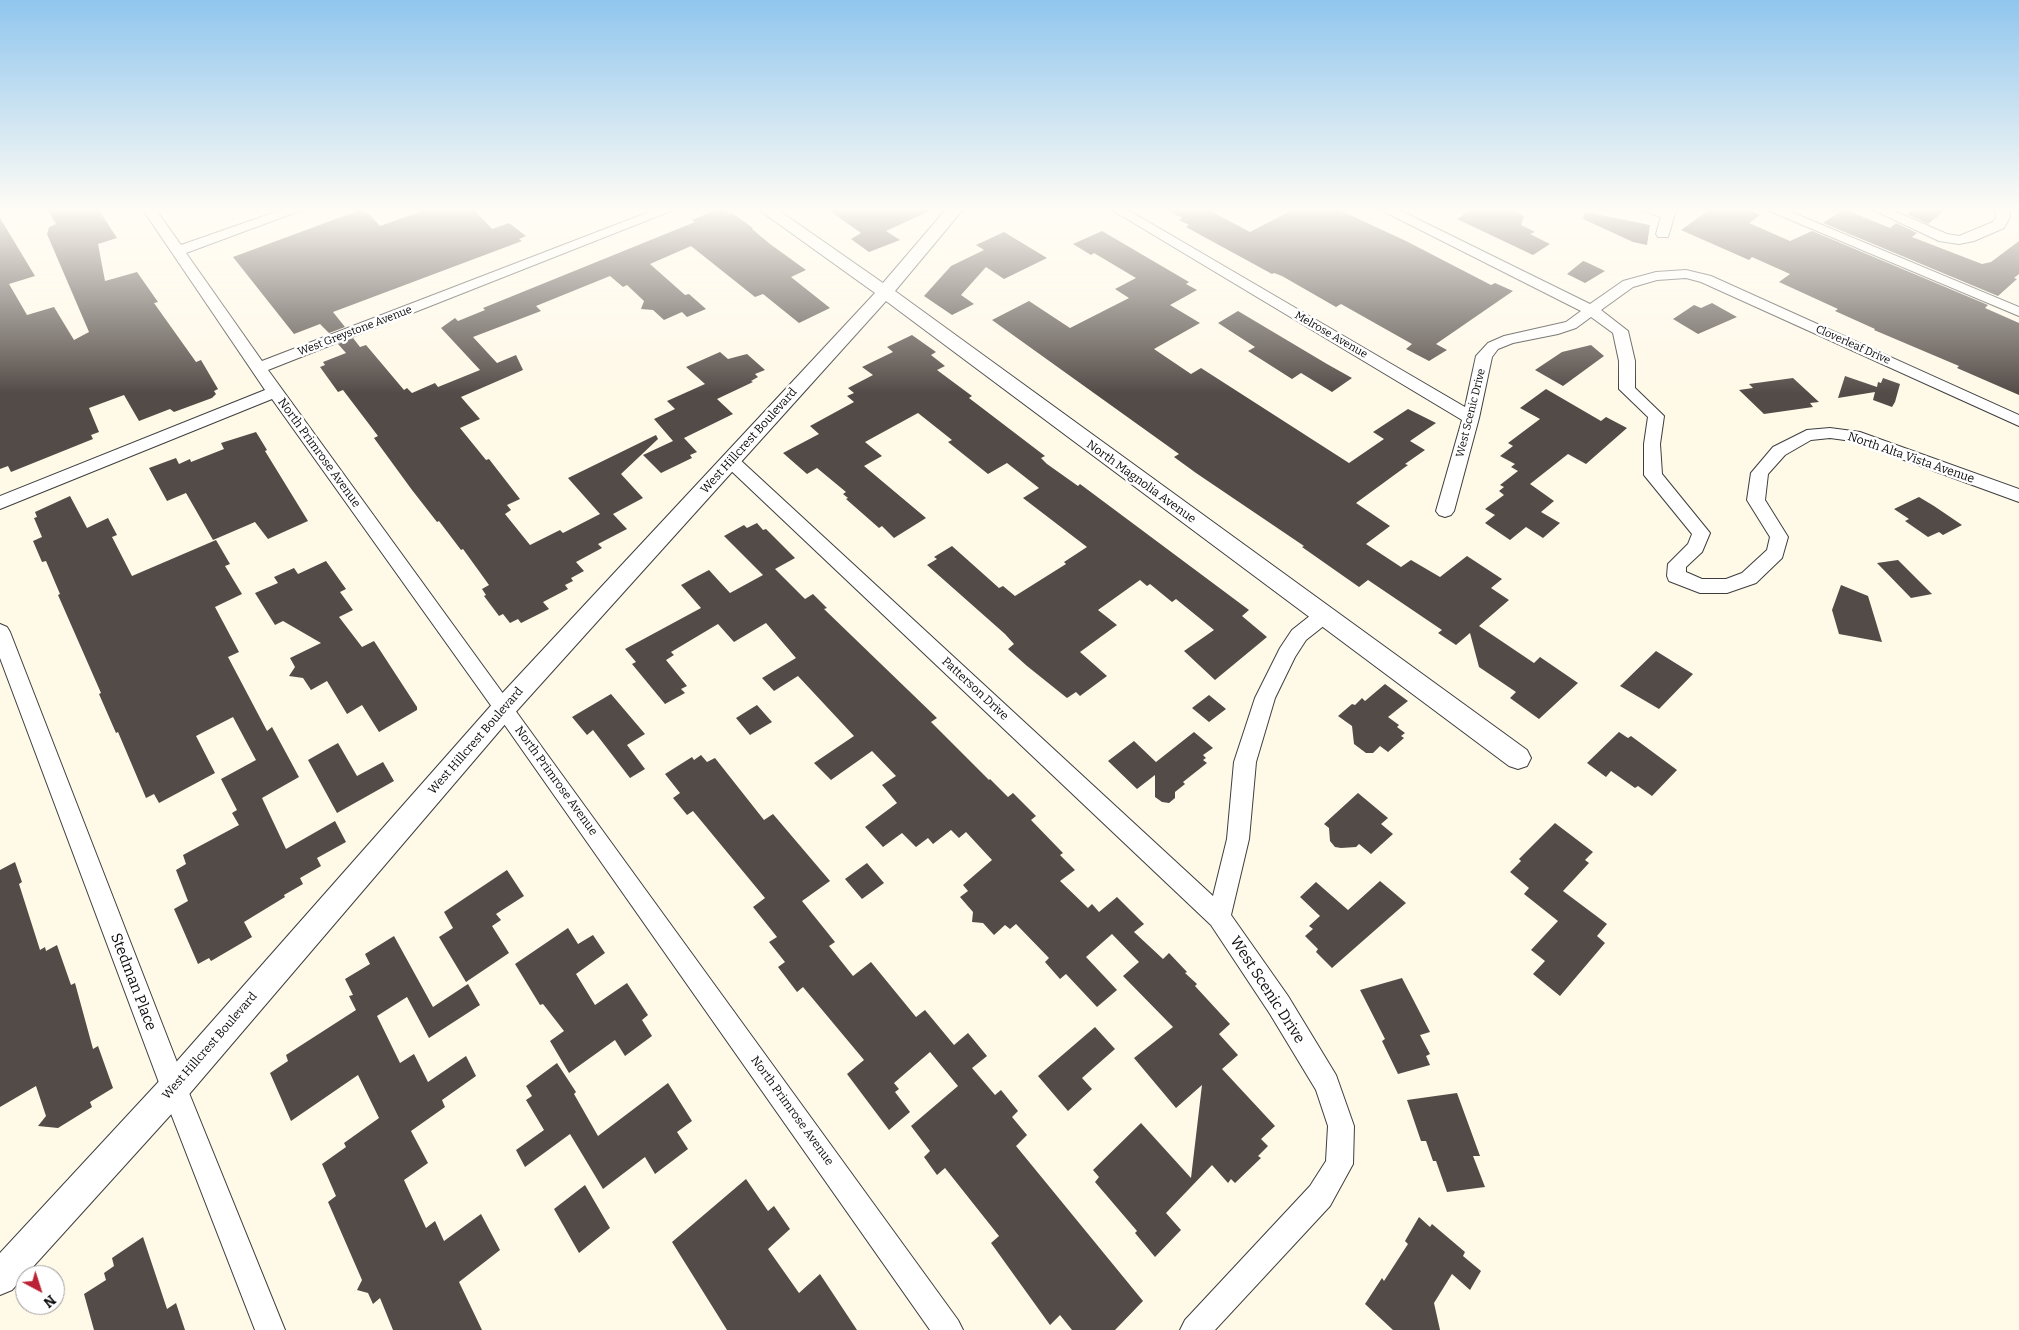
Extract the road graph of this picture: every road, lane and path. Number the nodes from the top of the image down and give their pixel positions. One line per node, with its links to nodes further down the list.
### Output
1 (191, 269): 12 (street, North Primrose Avenue)
2 (517, 269): 12 (street, West Greystone Avenue)
3 (851, 269): 9 (street, North Magnolia Avenue)
4 (905, 269): 9 (street, West Hillcrest Boulevard)
5 (1217, 269): 14 (street, Melrose Avenue)
6 (1506, 269): 10 (street, North Alta Vista Avenue)
7 (1919, 269): 11 (street)
8 (1686, 274): 10 (street, West Scenic Drive); 15 (street, Cloverleaf Drive)
9 (885, 292): 16 (street, West Hillcrest Boulevard); 20 (street, North Magnolia Avenue)
10 (1592, 311): 14 (street, West Scenic Drive); 17 (street, North Alta Vista Avenue)
11 (2019, 312)
12 (260, 368): 13 (street, North Primrose Avenue)
13 (274, 392): 18 (street); 22 (street, North Primrose Avenue)
14 (1471, 418): 19 (street, West Scenic Drive)
15 (2019, 421)
16 (732, 461): 22 (street, West Hillcrest Boulevard); 24 (street, Patterson Drive)
17 (2019, 496)
18 (0, 503)
19 (1445, 512)
20 (1323, 616): 23 (street, North Magnolia Avenue); 24 (street)
21 (0, 632): 25 (street, Stedman Place)
22 (504, 708): 25 (street, West Hillcrest Boulevard); 28 (street, North Primrose Avenue)
23 (1518, 758)
24 (1219, 917): 29 (street, West Scenic Drive)
25 (174, 1088): 26 (street, West Hillcrest Boulevard); 27 (street, Stedman Place)
26 (0, 1278)
27 (270, 1330)
28 (948, 1330)
29 (1195, 1330)

